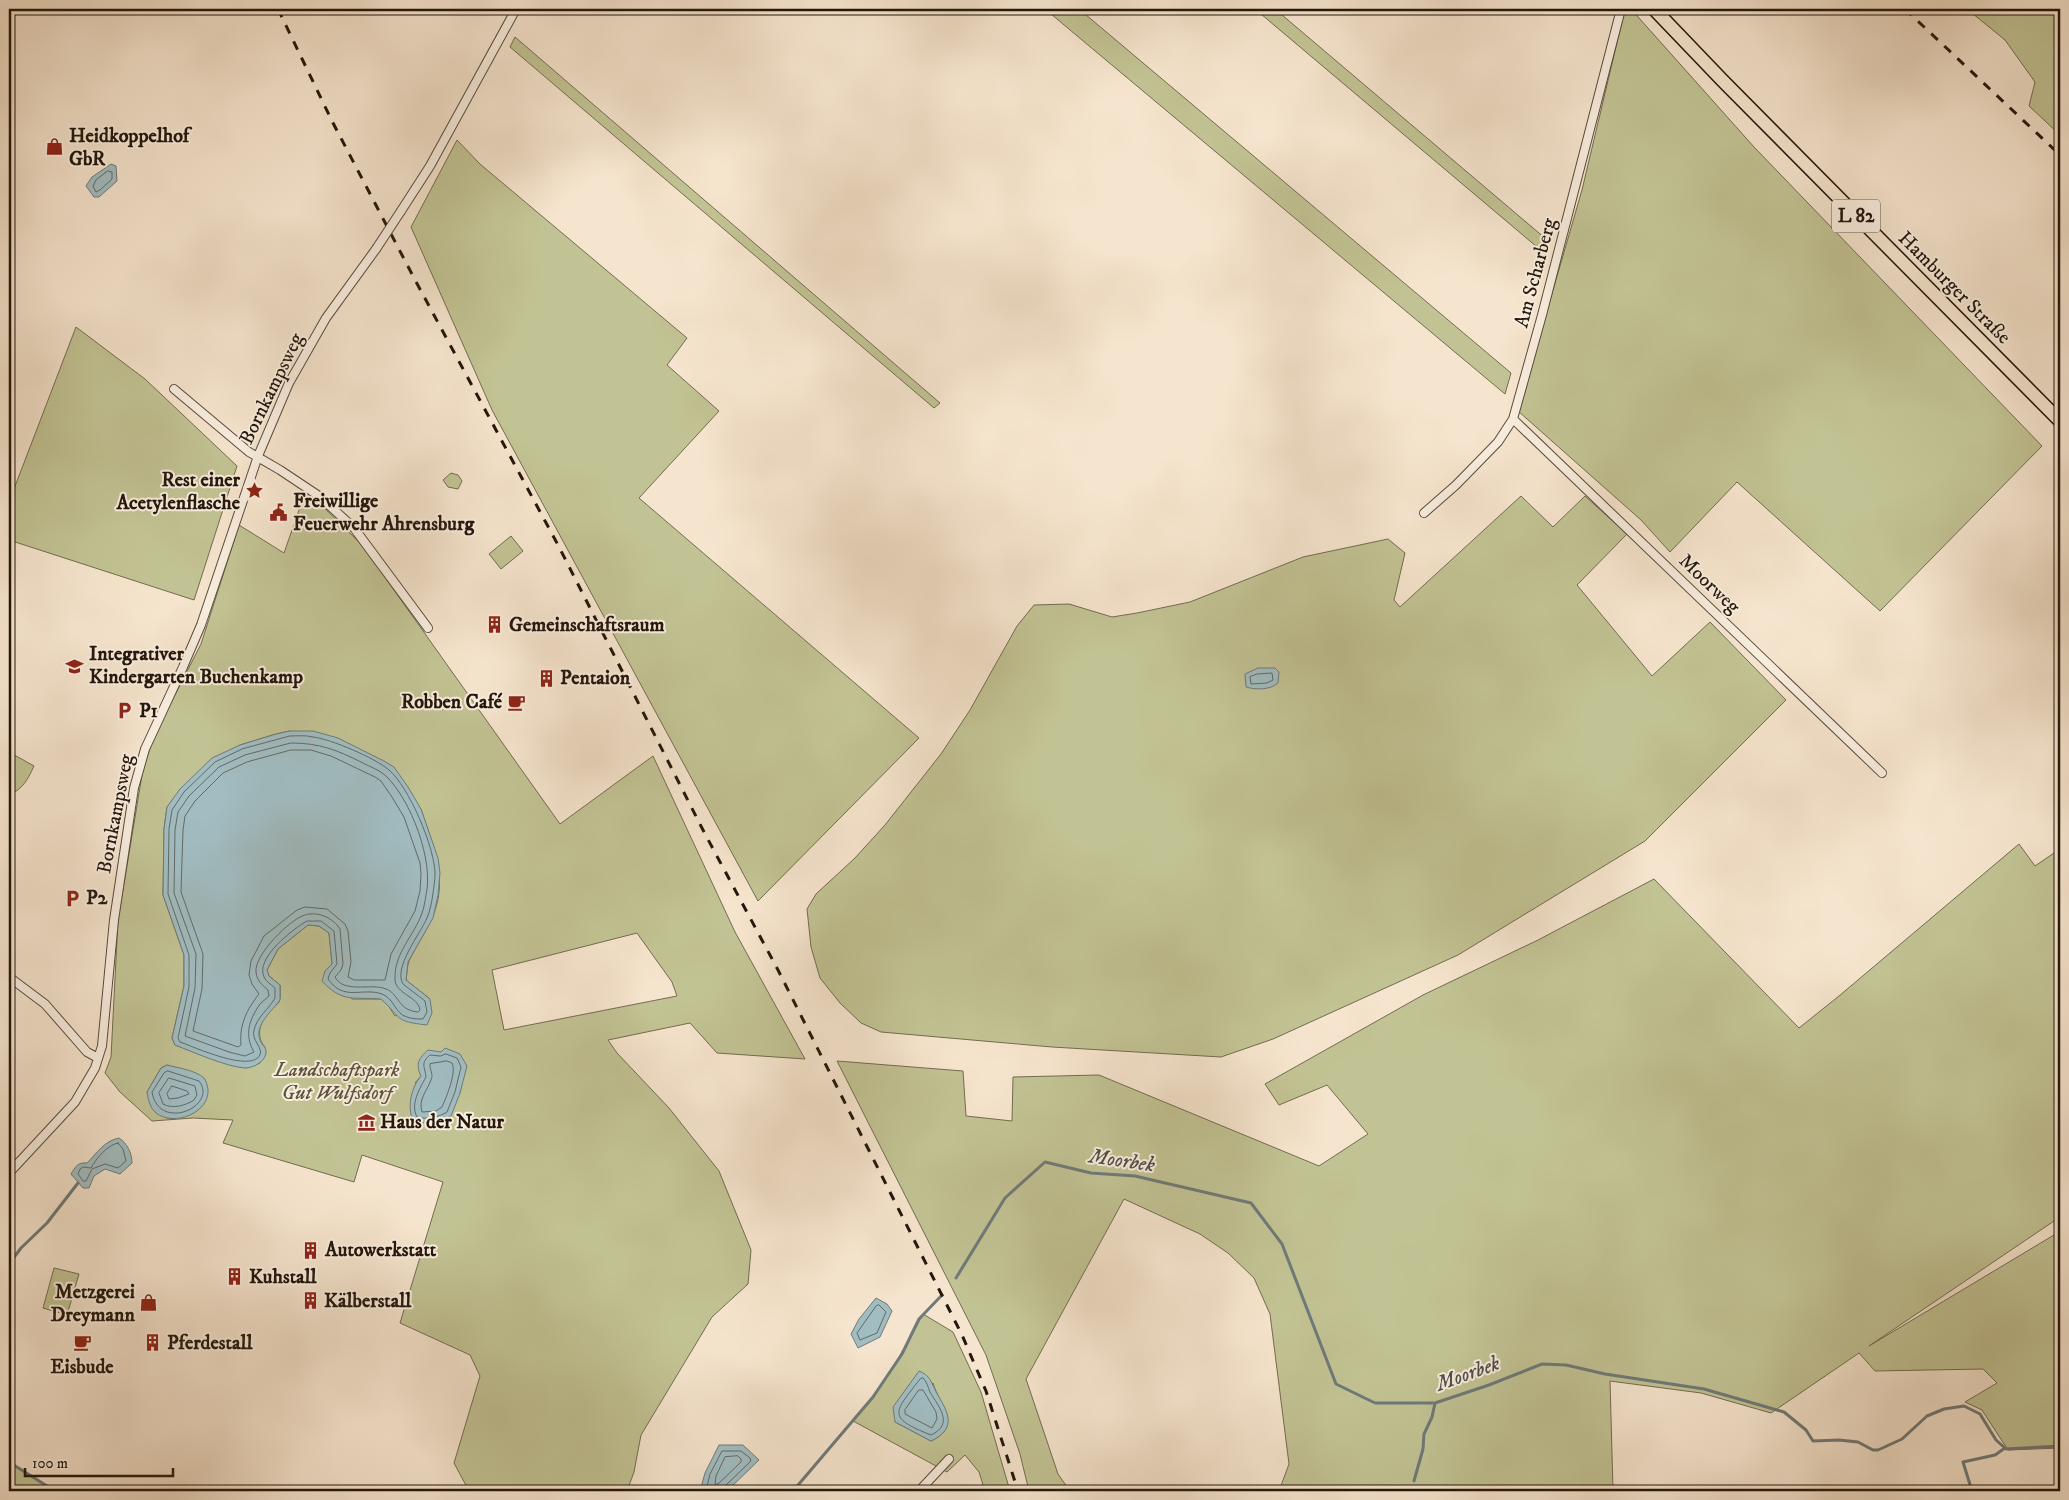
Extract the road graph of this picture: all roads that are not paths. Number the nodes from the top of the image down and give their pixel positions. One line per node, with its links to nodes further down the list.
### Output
1 (516, 9): 7 (street, Bornkampsweg, bridge)
2 (1621, 9): 5 (street, Am Scharberg)
3 (1654, 9): 6 (main road, Hamburger Straße / L 82)
4 (174, 390): 7 (street)
5 (1513, 419): 8 (street, Am Scharberg); 10 (street, Moorweg)
6 (2060, 421)
7 (258, 456): 9 (street); 12 (street, Bornkampsweg)
8 (1424, 513)
9 (428, 628)
10 (1882, 773)
11 (9, 978): 12 (street)
12 (98, 1058): 13 (street, Bornkampsweg)
13 (9, 1173)
14 (949, 1459): 15 (street)
15 (919, 1491)

